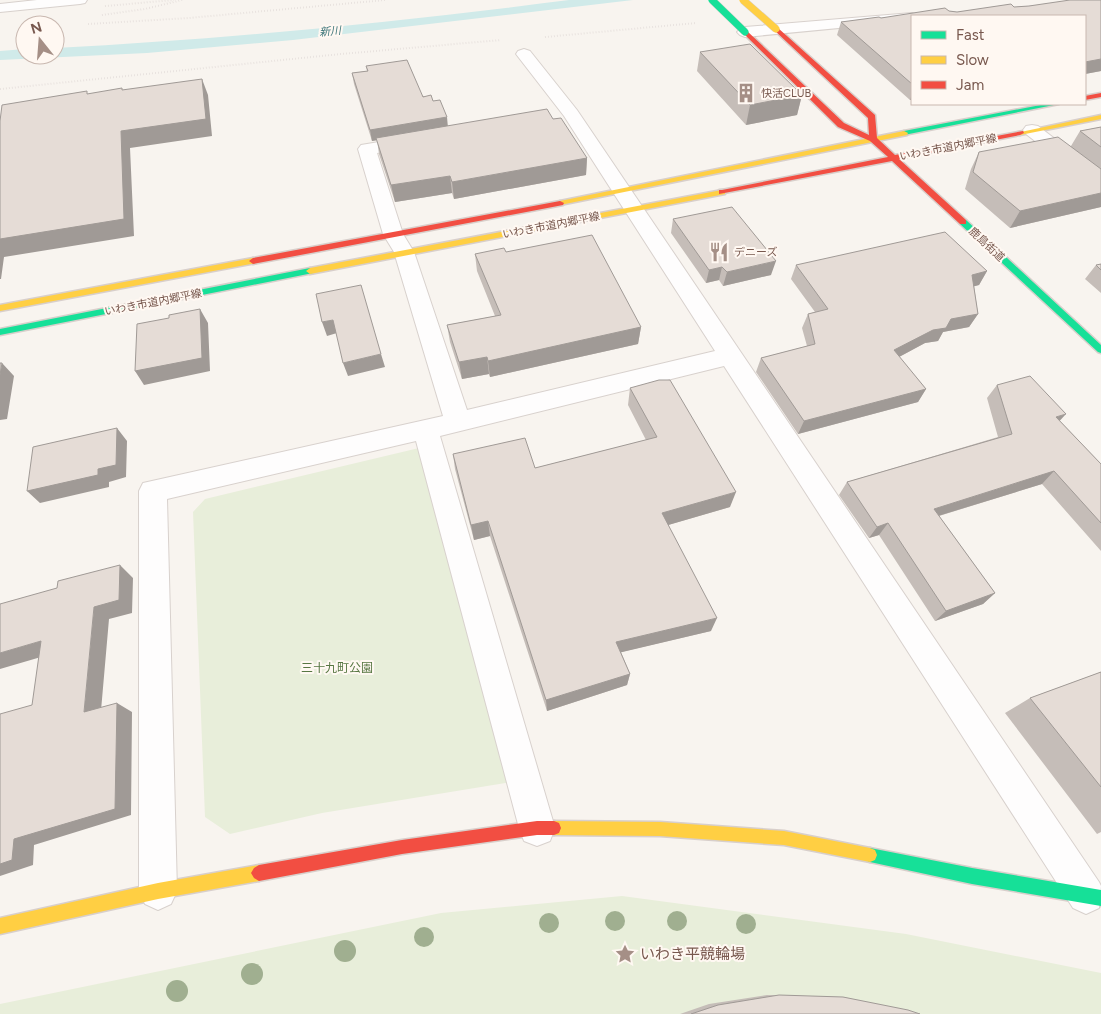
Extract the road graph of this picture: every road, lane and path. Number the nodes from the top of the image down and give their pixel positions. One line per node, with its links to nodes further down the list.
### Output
1 (80, 0): 6 (street)
2 (182, 0): 7 (path)
3 (385, 0): 10 (path)
4 (712, 0): 12 (street, 鹿島街道, bridge)
5 (743, 0): 11 (street, bridge)
6 (0, 8)
7 (102, 15)
8 (911, 17): 11 (street)
9 (696, 23): 13 (path)
10 (84, 24)
11 (776, 29): 12 (street); 21 (street)
12 (745, 32): 21 (street, 鹿島街道)
13 (524, 44): 14 (path); 24 (street)
14 (0, 89)
15 (1101, 95): 16 (street)
16 (1086, 98)
17 (1051, 105): 21 (street, いわき市道内郷平線)
18 (1101, 117): 19 (street, いわき市道内郷平線)
19 (1032, 130): 22 (street, いわき市道内郷平線); 23 (street)
20 (435, 137): 25 (street)
21 (873, 139): 22 (street, 鹿島街道); 24 (street, いわき市道内郷平線)
22 (894, 158): 24 (street, いわき市道内郷平線); 29 (street, 鹿島街道)
23 (1101, 183)
24 (628, 200): 25 (street, いわき市道内郷平線); 26 (street, いわき市道内郷平線); 30 (street)
25 (393, 234): 26 (street); 27 (street, いわき市道内郷平線)
26 (404, 252): 28 (street, いわき市道内郷平線); 31 (street)
27 (0, 308)
28 (0, 332)
29 (1101, 350)
30 (729, 356): 31 (street); 35 (street)
31 (458, 422): 32 (street)
32 (425, 429): 33 (street); 34 (street)
33 (537, 828): 34 (street); 35 (street)
34 (158, 891): 36 (street)
35 (1094, 897)
36 (0, 926)

